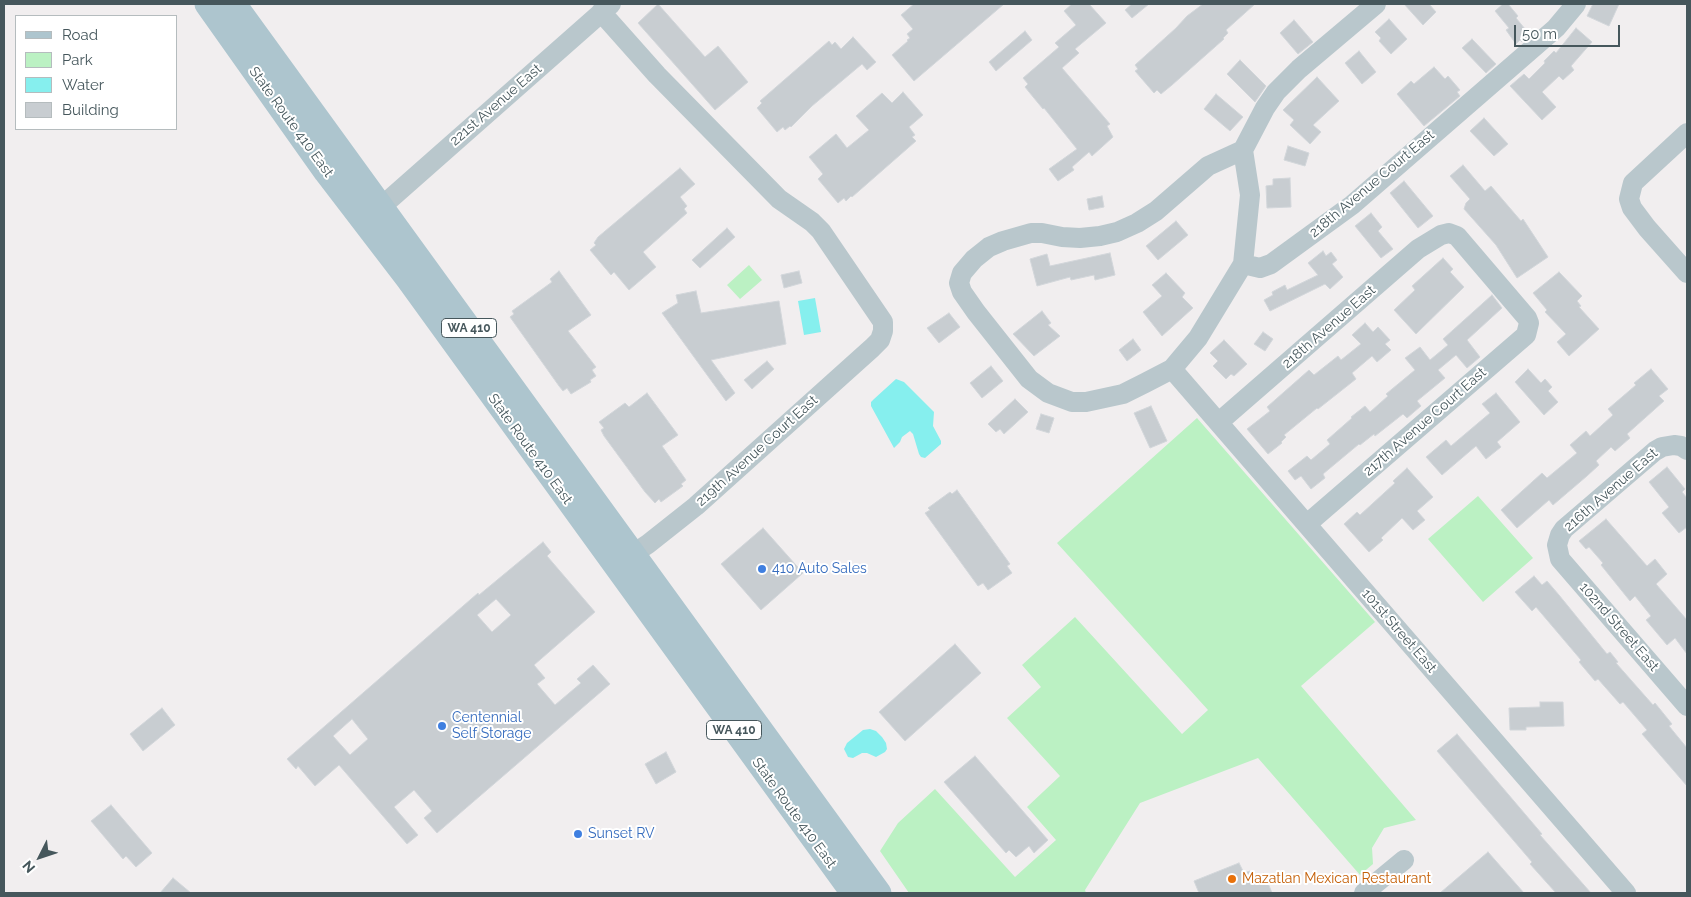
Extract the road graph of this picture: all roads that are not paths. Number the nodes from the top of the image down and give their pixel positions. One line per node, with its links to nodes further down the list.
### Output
1 (207, 4): 17 (main road, State Route 410 East / WA 410)
2 (234, 4): 8 (main road, State Route 410 East / WA 410)
3 (1376, 4): 7 (street)
4 (1576, 4): 9 (street, 218th Avenue Court East)
5 (606, 8): 8 (street, 221st Avenue East); 17 (street, 219th Avenue Court East)
6 (1687, 133): 10 (street)
7 (1243, 150): 9 (street); 12 (street)
8 (381, 207): 17 (main road, State Route 410 East / WA 410)
9 (1243, 264): 12 (street)
10 (1687, 273)
11 (1524, 313): 13 (street, 218th Avenue East); 15 (street, 217th Avenue Court East)
12 (1172, 369): 13 (street, 101st Street East)
13 (1219, 422): 15 (street, 101st Street East)
14 (1680, 447): 16 (street, 216th Avenue East)
15 (1307, 524): 23 (street, 101st Street East)
16 (1557, 545): 18 (street, 102nd Street East)
17 (624, 560): 20 (main road, State Route 410 East / WA 410); 21 (main road, State Route 410 East / WA 410)
18 (1687, 706)
19 (1404, 860): 22 (street)
20 (853, 893)
21 (879, 893)
22 (1364, 893)
23 (1626, 893)

